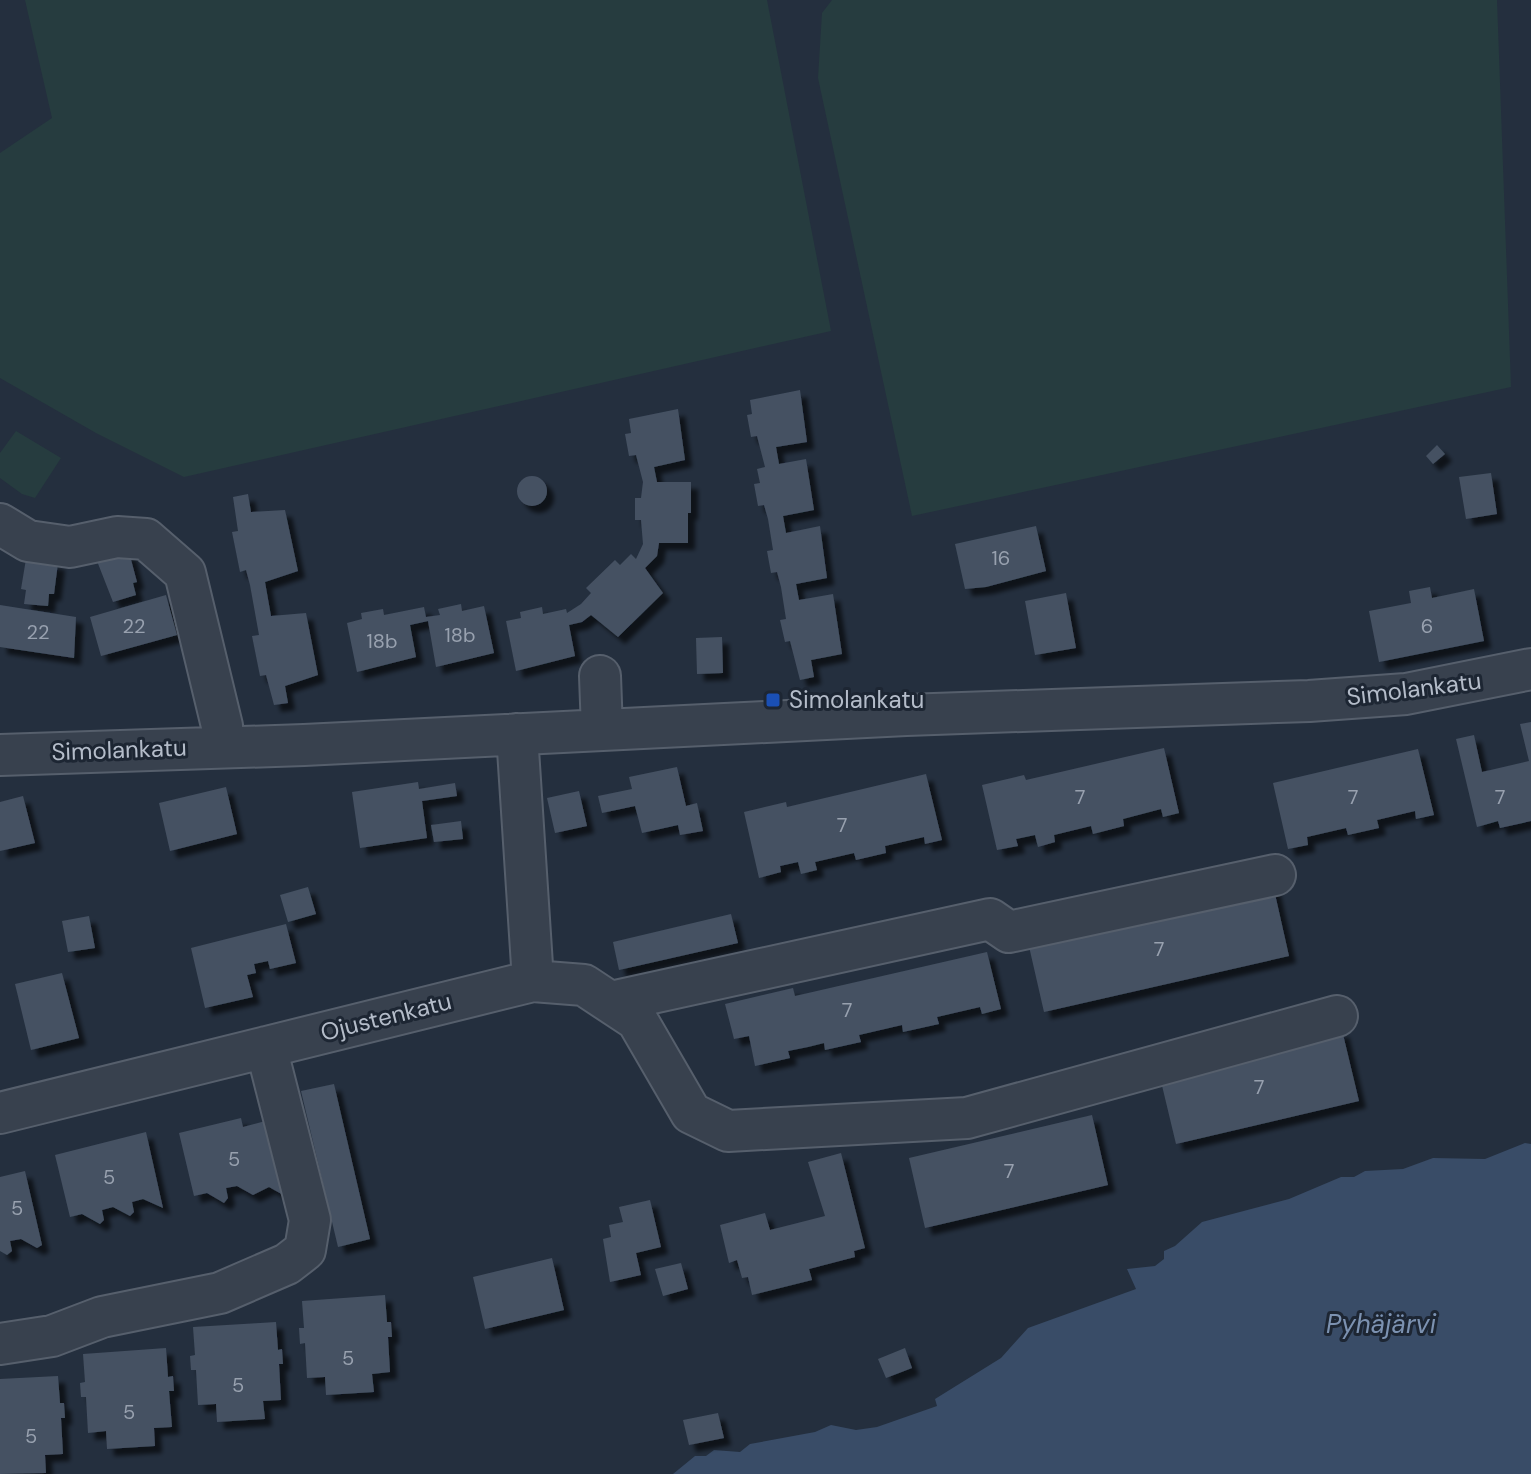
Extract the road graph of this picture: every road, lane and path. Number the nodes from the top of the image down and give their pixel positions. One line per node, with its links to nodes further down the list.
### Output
1 (0, 524): 6 (street)
2 (1531, 669): 4 (street, Simolankatu)
3 (600, 676): 4 (street)
4 (602, 730): 5 (street, Simolankatu)
5 (517, 734): 6 (street, Simolankatu); 9 (street)
6 (223, 747): 7 (street, Simolankatu)
7 (0, 755)
8 (1275, 875): 10 (street)
9 (533, 981): 10 (street, Ojustenkatu); 12 (street, Ojustenkatu)
10 (611, 1002): 11 (street, Ojustenkatu)
11 (1337, 1016)
12 (266, 1047): 13 (street, Ojustenkatu); 14 (street)
13 (0, 1113)
14 (0, 1344)

